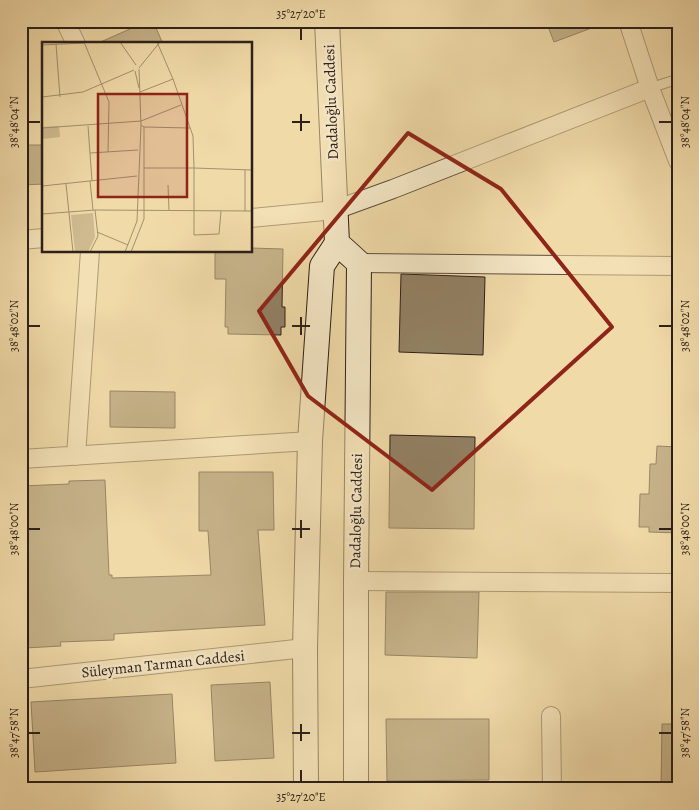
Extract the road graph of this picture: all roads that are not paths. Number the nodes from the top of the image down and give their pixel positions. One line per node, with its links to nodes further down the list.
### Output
1 (65, 21): 4 (street)
2 (327, 21): 8 (street, Dadaloğlu Caddesi)
3 (628, 21): 6 (street)
4 (75, 42)
5 (678, 79): 6 (lane)
6 (650, 88): 7 (street); 8 (street)
7 (678, 161)
8 (335, 210): 9 (street); 12 (street, Dadaloğlu Caddesi)
9 (252, 218)
10 (42, 238): 11 (street)
11 (21, 240)
12 (337, 243): 14 (street); 16 (street)
13 (90, 252): 17 (street)
14 (359, 263): 15 (street); 19 (street, Dadaloğlu Caddesi)
15 (678, 266)
16 (310, 441): 17 (street); 21 (street)
17 (76, 456): 18 (street)
18 (21, 459)
19 (356, 581): 20 (street); 25 (street, Dadaloğlu Caddesi)
20 (678, 584)
21 (305, 648): 22 (street, Süleyman Tarman Caddesi); 24 (street)
22 (21, 679)
23 (551, 716): 26 (street)
24 (306, 789)
25 (356, 789)
26 (552, 789)

